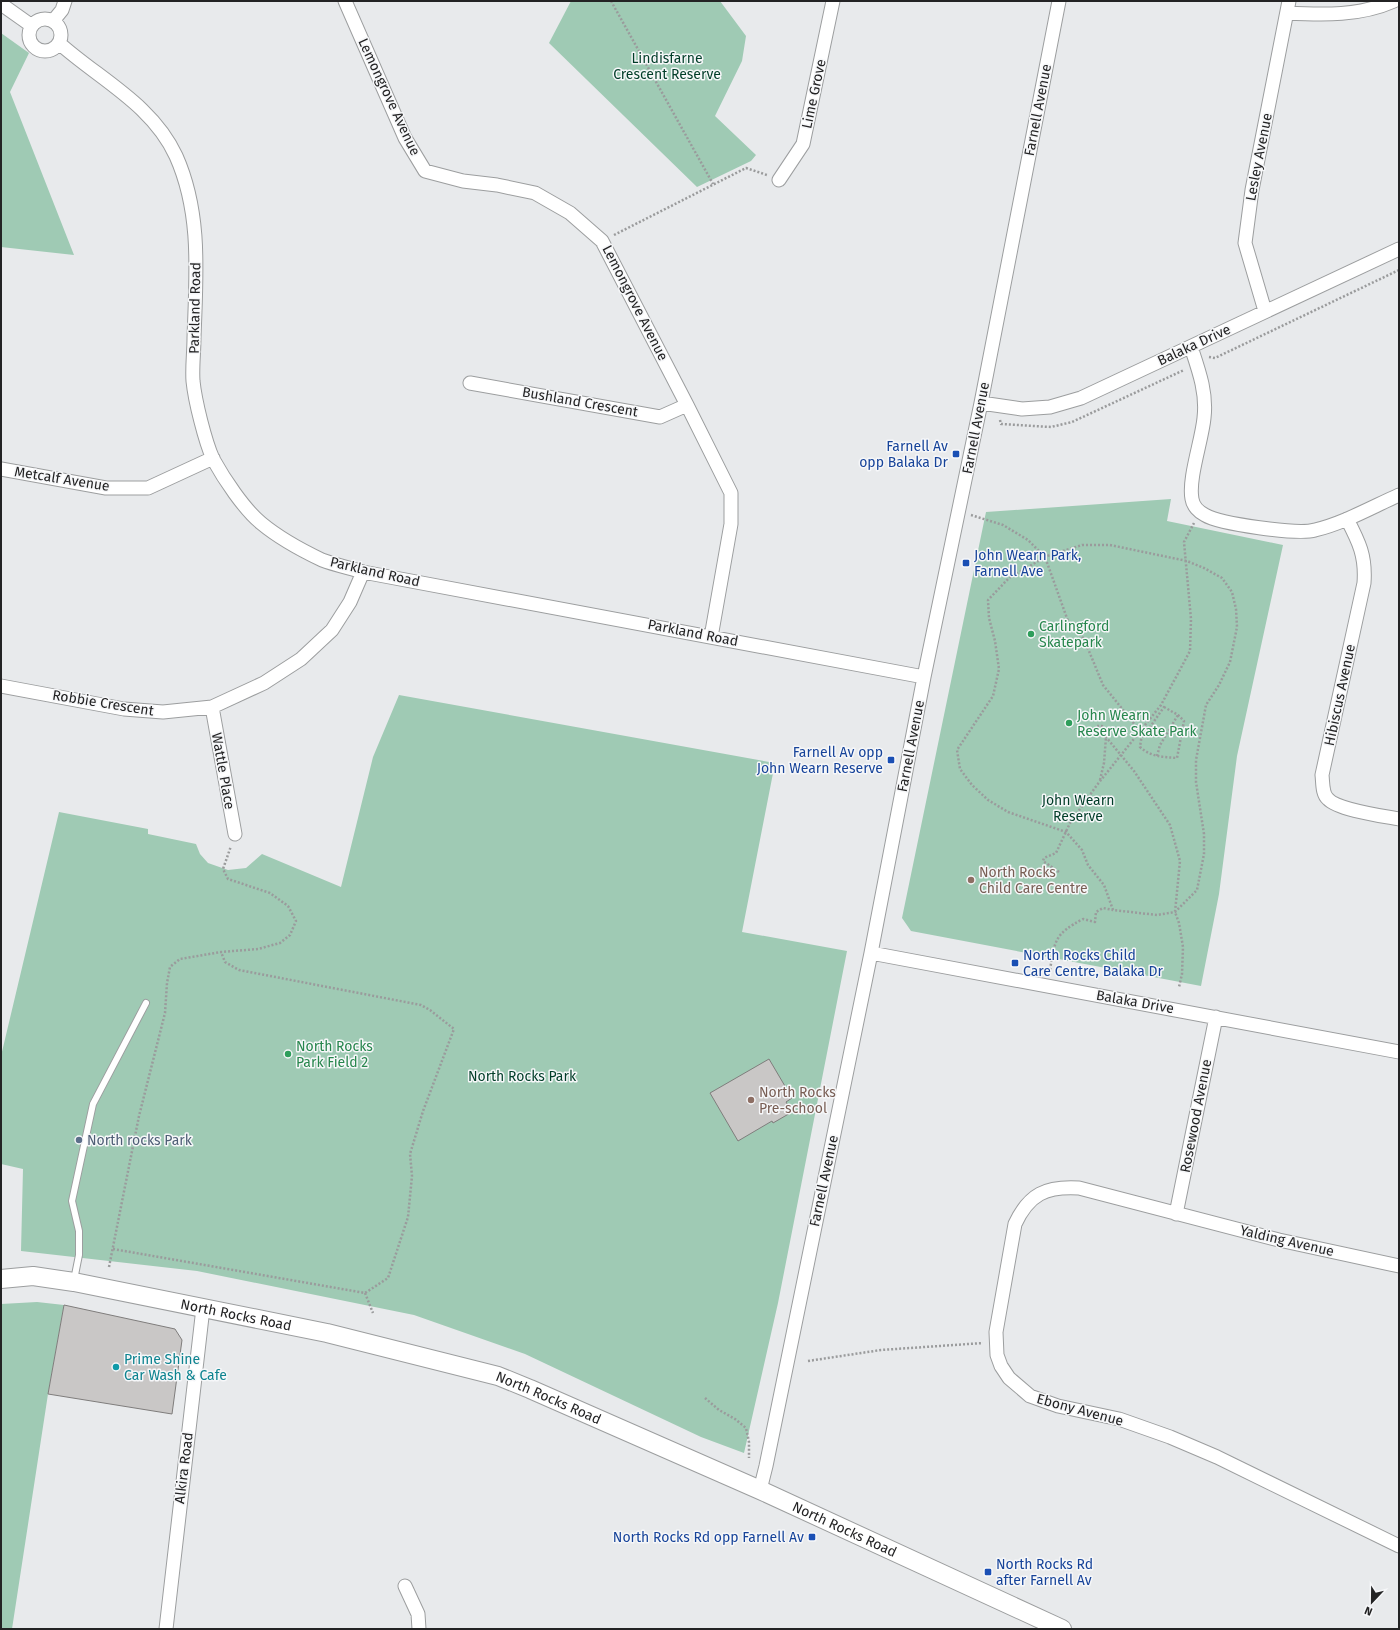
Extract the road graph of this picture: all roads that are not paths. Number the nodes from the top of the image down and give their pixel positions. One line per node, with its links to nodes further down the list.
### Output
1 (65, 1): 8 (street)
2 (345, 1): 17 (street, Lemongrove Avenue)
3 (833, 1): 11 (street, Lime Grove)
4 (1059, 1): 16 (street, Farnell Avenue)
5 (1394, 1): 7 (street)
6 (1, 4): 9 (street)
7 (1288, 7): 13 (street, Lesley Avenue)
8 (53, 21): 9 (street); 10 (street)
9 (32, 26): 10 (street)
10 (59, 43): 18 (street, Parkland Road)
11 (779, 180)
12 (1399, 249): 13 (street, Balaka Drive)
13 (1265, 311): 14 (street, Balaka Drive)
14 (1191, 347): 16 (street, Balaka Drive); 21 (street)
15 (470, 383): 17 (street, Bushland Crescent)
16 (981, 403): 24 (street, Farnell Avenue)
17 (687, 405): 23 (street, Lemongrove Avenue)
18 (213, 458): 19 (street, Metcalf Avenue); 22 (street, Parkland Road)
19 (1, 469)
20 (1399, 495): 21 (street)
21 (1347, 519): 27 (street, Hibiscus Avenue)
22 (363, 572): 23 (street, Parkland Road); 26 (street, Robbie Crescent)
23 (711, 637): 24 (street, Parkland Road)
24 (924, 677): 29 (street, Farnell Avenue)
25 (1, 686): 26 (street, Robbie Crescent)
26 (212, 707): 28 (street, Wattle Place)
27 (1399, 820)
28 (235, 834)
29 (871, 952): 31 (street, Balaka Drive); 38 (street, Farnell Avenue)
30 (146, 1003): 36 (lane)
31 (1216, 1017): 32 (street, Balaka Drive); 33 (street, Rosewood Avenue)
32 (1399, 1052)
33 (1176, 1214): 34 (street, Yalding Avenue); 39 (street, Ebony Avenue)
34 (1399, 1266)
35 (1, 1278): 36 (main road, North Rocks Road)
36 (74, 1282): 37 (main road, North Rocks Road)
37 (204, 1308): 38 (main road, North Rocks Road); 41 (street, Alkira Road)
38 (760, 1490): 43 (main road, North Rocks Road)
39 (1399, 1546)
40 (406, 1586): 42 (street)
41 (166, 1629)
42 (419, 1629)
43 (1062, 1629)

